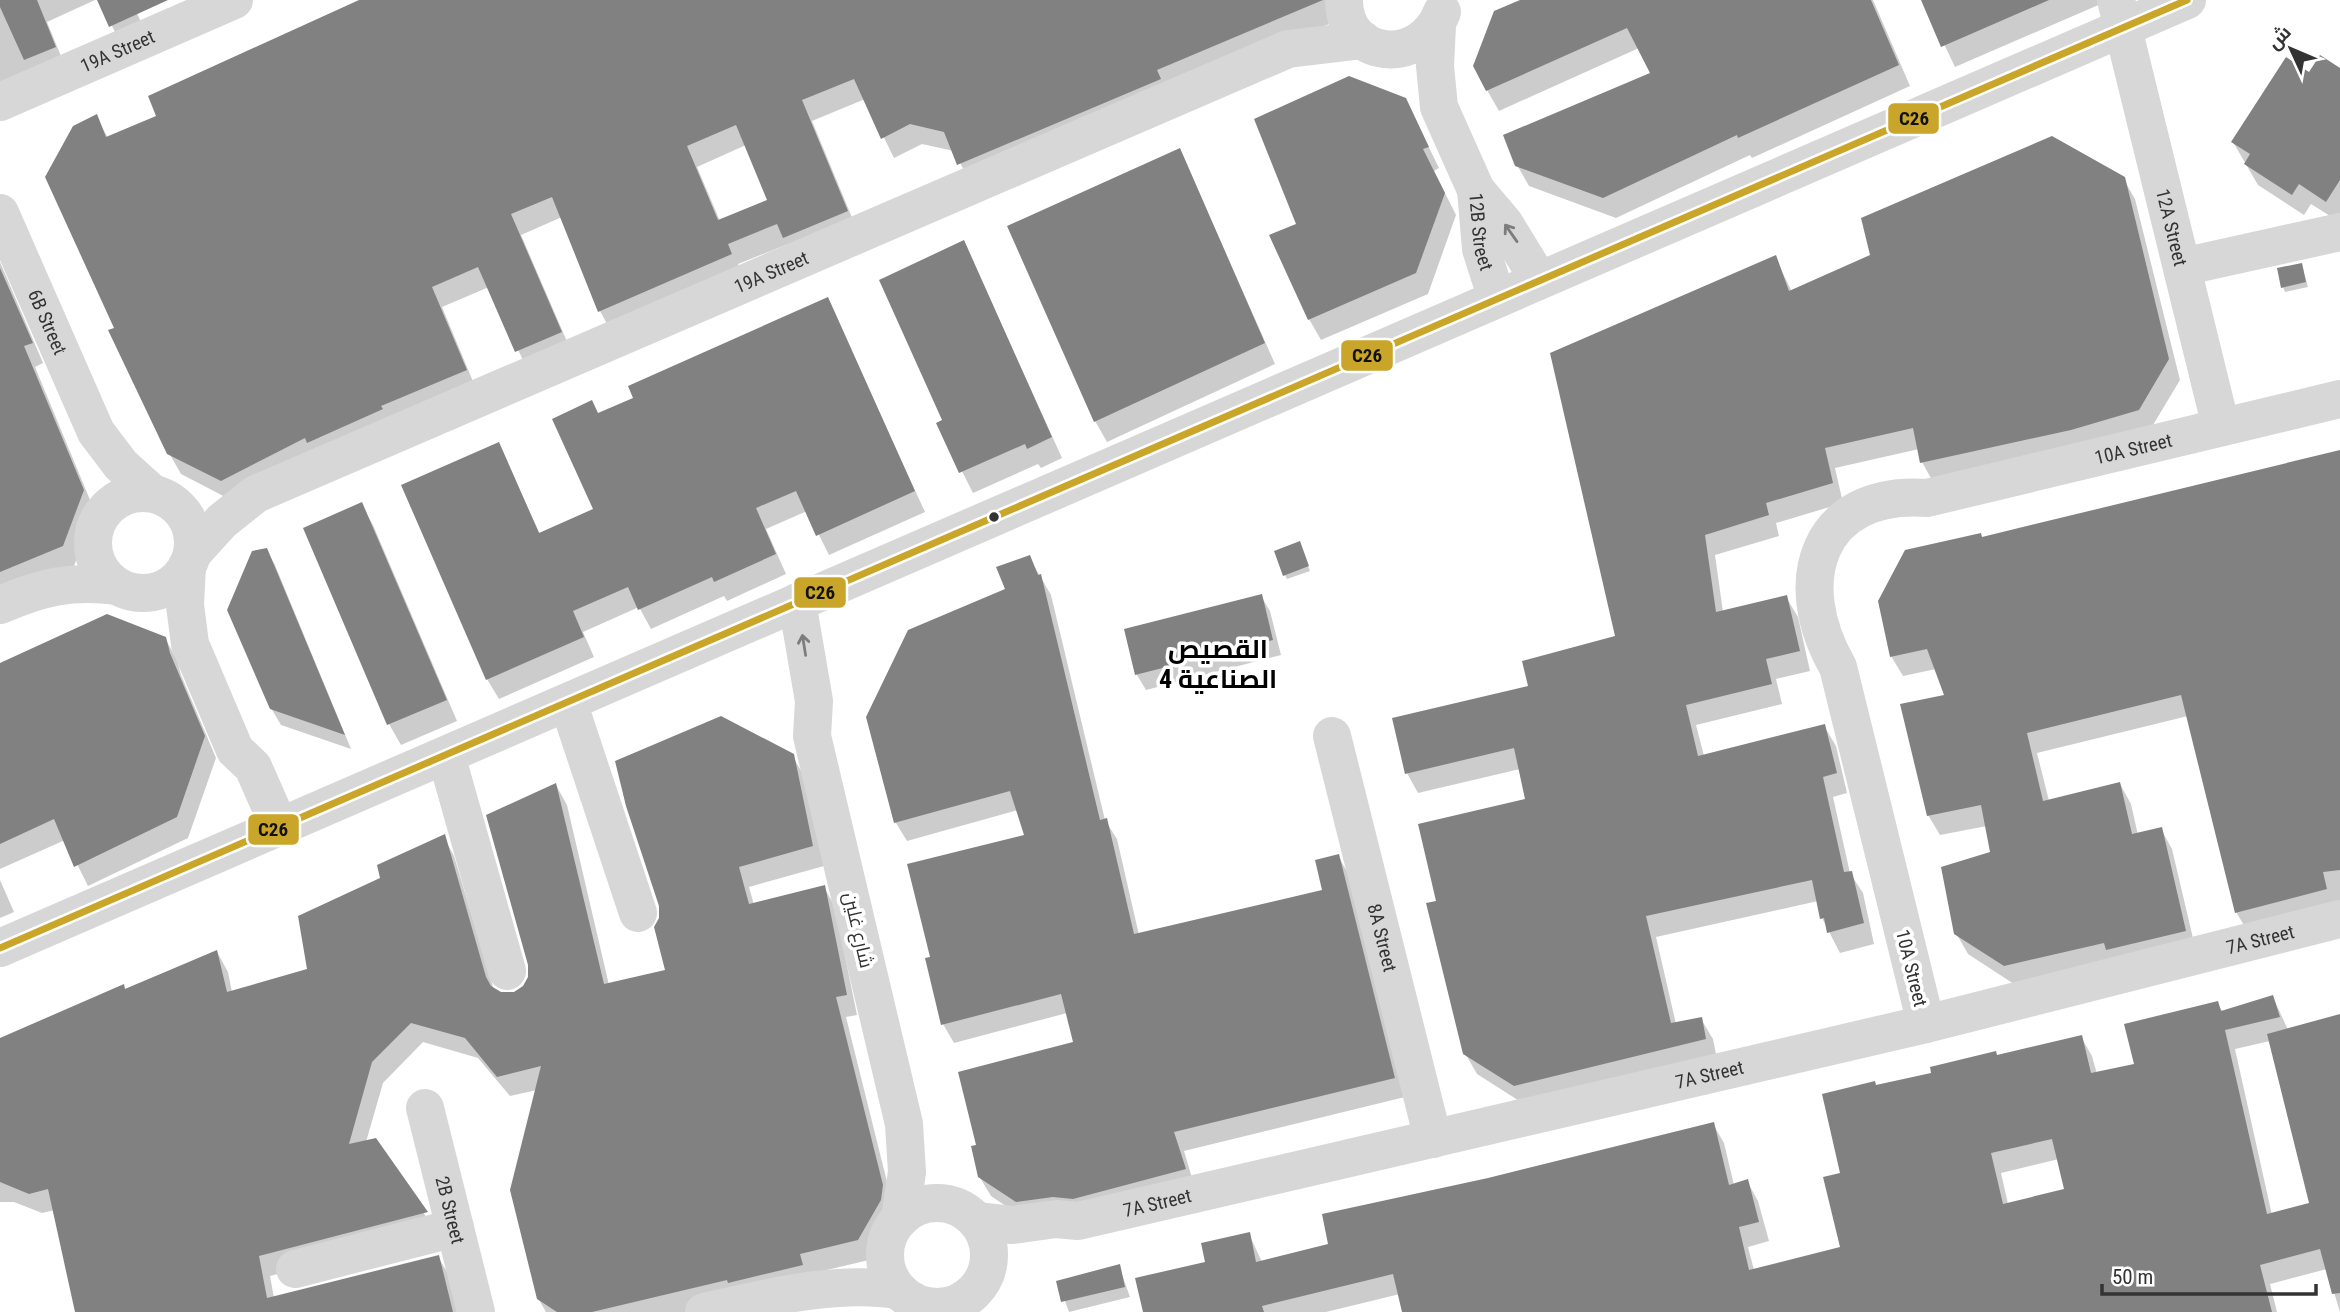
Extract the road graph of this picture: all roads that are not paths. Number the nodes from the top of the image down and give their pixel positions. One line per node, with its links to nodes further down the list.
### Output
1 (234, 0): 9 (street, 19A Street)
2 (1336, 0): 8 (street)
3 (1344, 0): 7 (street)
4 (2187, 0): 6 (street)
5 (1443, 9): 7 (street); 10 (street)
6 (2119, 14): 14 (street, 12A Street); 15 (street)
7 (1369, 44): 8 (street); 10 (street)
8 (1288, 48): 20 (street, 19A Street)
9 (0, 102)
10 (1439, 107): 11 (street)
11 (1476, 190): 15 (street, 12B Street, one-way to 11); 16 (street, 12B Street)
12 (0, 213): 19 (street, 6B Street)
13 (2340, 232): 14 (street)
14 (2182, 267): 18 (street, 12A Street)
15 (1539, 280): 16 (street)
16 (1497, 299): 27 (street)
17 (2340, 399): 18 (street, 10A Street)
18 (2221, 427): 37 (street, 10A Street)
19 (96, 432): 21 (street, 6B Street); 22 (street, 6B Street)
20 (256, 494): 21 (street, 19A Street); 23 (street, 19A Street)
21 (158, 495): 22 (street); 23 (street)
22 (95, 526): 24 (street); 25 (street)
23 (190, 560): 25 (street); 28 (street)
24 (39, 588): 25 (street); 26 (street)
25 (123, 589): 28 (street)
26 (0, 605)
27 (783, 609): 29 (street); 39 (street, شارع غلين)
28 (190, 644): 32 (street)
29 (568, 702): 31 (street); 33 (street)
30 (1332, 736): 40 (street, 8A Street)
31 (446, 755): 32 (street); 36 (street)
32 (267, 832): 35 (street)
33 (638, 913)
34 (2340, 919): 37 (street, 7A Street)
35 (0, 948)
36 (507, 971)
37 (1926, 1024): 40 (street, 7A Street)
38 (425, 1108): 44 (street, 2B Street)
39 (904, 1124): 41 (street, شارع غلين); 43 (street, شارع غلين)
40 (1433, 1139): 42 (street, 7A Street)
41 (965, 1213): 42 (street); 43 (street); 46 (street, شارع غلين)
42 (1078, 1221): 46 (street)
43 (895, 1227): 47 (street); 48 (street, شارع غلين)
44 (455, 1228): 45 (street); 49 (street, 2B Street)
45 (295, 1269)
46 (977, 1291): 48 (street)
47 (792, 1292): 48 (street); 50 (street)
48 (912, 1301)
49 (476, 1312)
50 (704, 1312)

